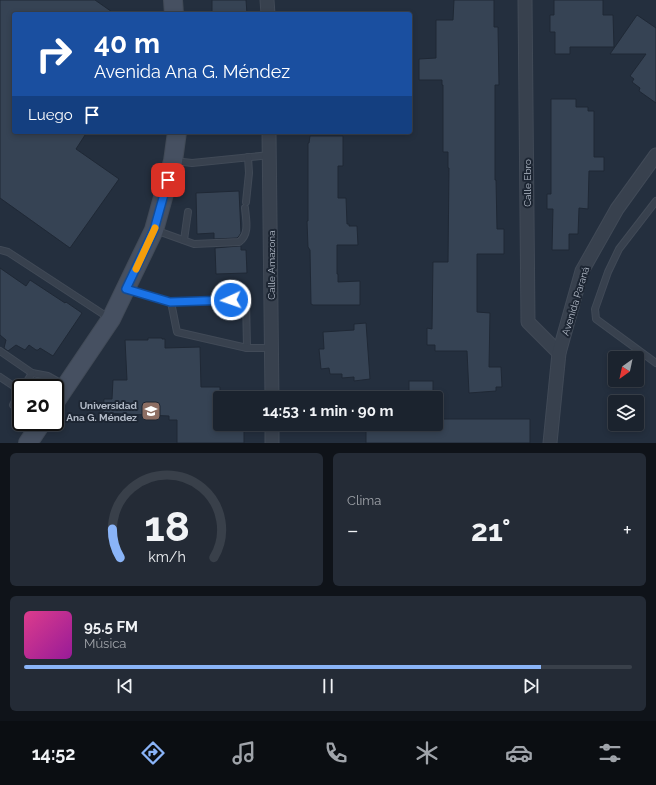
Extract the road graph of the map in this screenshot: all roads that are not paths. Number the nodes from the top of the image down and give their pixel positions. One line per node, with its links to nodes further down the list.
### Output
1 (173, 0): 4 (main road)
2 (268, 0): 5 (street)
3 (525, 0): 23 (street, Calle Ebro)
4 (174, 12)
5 (268, 12)
6 (177, 134): 11 (main road)
7 (269, 134): 8 (street, Calle Amazona)
8 (270, 155): 10 (lane); 21 (street, Calle Amazona)
9 (656, 155): 23 (street, Avenida Paraná)
10 (248, 157): 11 (lane); 15 (lane)
11 (173, 161): 14 (main road)
12 (656, 201): 24 (lane)
13 (188, 212): 15 (lane)
14 (154, 230): 15 (lane); 17 (main road)
15 (184, 240)
16 (0, 250): 19 (lane)
17 (126, 289): 18 (lane); 19 (main road)
18 (171, 302): 20 (lane); 20 (lane)
19 (111, 319): 29 (main road)
20 (247, 348): 21 (lane)
21 (271, 348): 30 (street, Calle Amazona)
22 (0, 351): 25 (lane)
23 (559, 354): 35 (street, Avenida Paraná)
24 (656, 363)
25 (32, 373): 27 (lane); 29 (lane)
26 (0, 377): 28 (lane)
27 (28, 379)
28 (12, 384)
29 (65, 386)
30 (272, 391)
31 (35, 431): 33 (main road)
32 (272, 431): 34 (street)
33 (28, 443)
34 (272, 443)
35 (550, 443)

